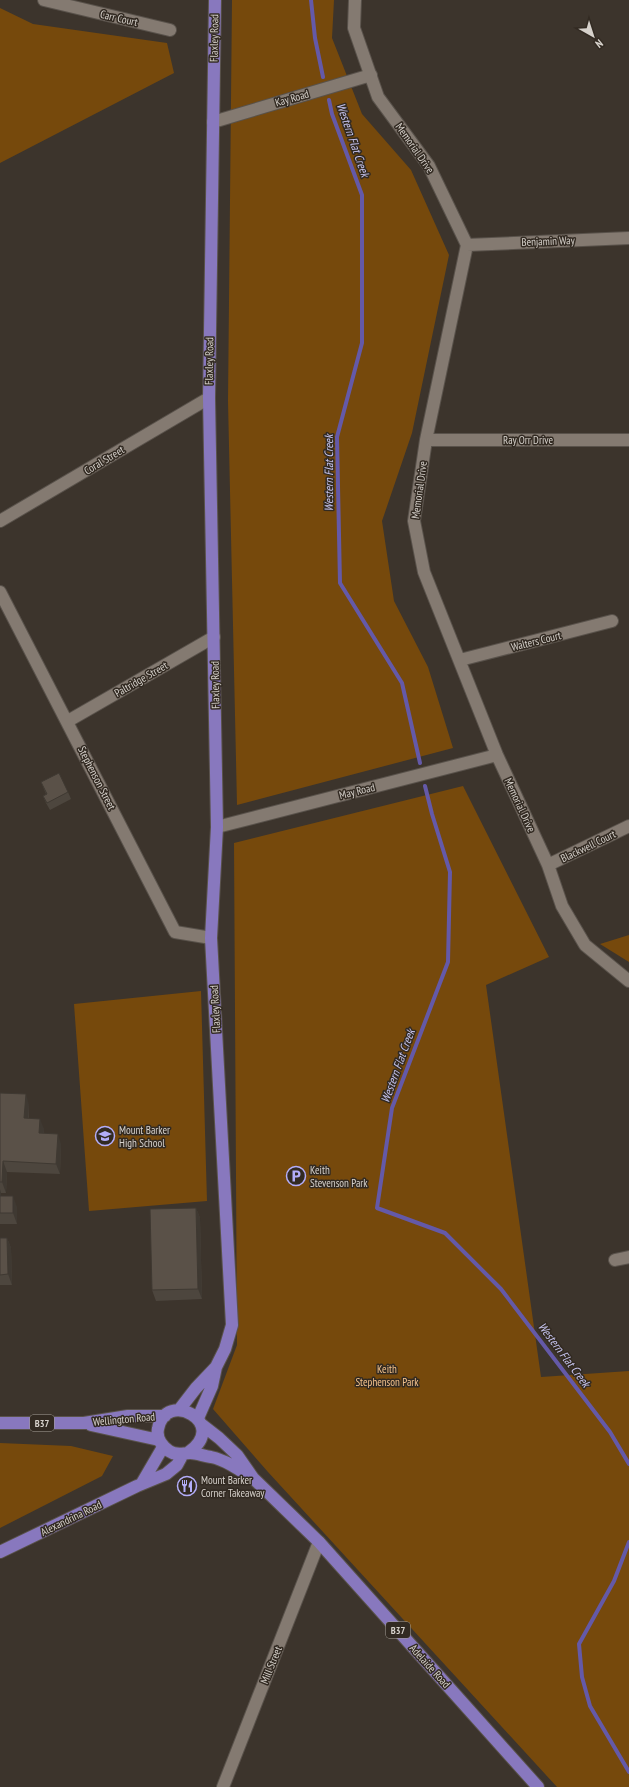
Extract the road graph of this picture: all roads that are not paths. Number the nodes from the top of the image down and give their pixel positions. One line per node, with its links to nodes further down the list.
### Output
1 (44, 0): 4 (street, Carr Court)
2 (215, 0): 6 (main road, Flaxley Road)
3 (355, 0): 5 (street, Memorial Drive)
4 (170, 30)
5 (371, 76): 6 (street, Kay Road); 8 (street, Memorial Drive)
6 (213, 122): 9 (main road, Flaxley Road)
7 (629, 238): 8 (street, Benjamin Way)
8 (466, 245): 10 (street, Memorial Drive)
9 (209, 398): 12 (street, Coral Street); 15 (main road, Flaxley Road)
10 (426, 440): 11 (street, Ray Orr Drive); 16 (street, Memorial Drive)
11 (629, 440)
12 (0, 521)
13 (0, 592): 17 (street, Stephenson Street)
14 (612, 621): 16 (street, Walters Court)
15 (214, 637): 17 (street, Paltridge Street); 20 (main road, Flaxley Road)
16 (460, 660): 18 (street, Memorial Drive)
17 (68, 721): 22 (street, Stephenson Street)
18 (497, 755): 20 (street, May Road); 21 (street, Memorial Drive)
19 (629, 826): 21 (street, Blackwell Court)
20 (217, 827): 22 (main road, Flaxley Road)
21 (548, 865): 23 (street, Memorial Drive)
22 (211, 938): 26 (main road, Flaxley Road)
23 (629, 981)
24 (629, 1257): 25 (street)
25 (615, 1260)
26 (216, 1367): 27 (main road, Flaxley Road); 29 (main road, Flaxley Road)
27 (179, 1410): 28 (main road, B37); 29 (main road, B37)
28 (165, 1416): 31 (main road, Wellington Road / B37); 32 (main road)
29 (199, 1421): 33 (main road); 34 (main road, Adelaide Road / B37)
30 (0, 1423): 31 (main road, Wellington Road / B37)
31 (84, 1423): 32 (main road, Wellington Road / B37)
32 (161, 1443): 33 (main road, B37); 35 (main road)
33 (186, 1453): 34 (main road, Adelaide Road / B37); 35 (main road, Alexandrina Road)
34 (253, 1478): 36 (main road, Adelaide Road / B37)
35 (142, 1483): 37 (main road, Alexandrina Road)
36 (320, 1542): 38 (street, Mill Street); 39 (main road, Adelaide Road / B37)
37 (0, 1552)
38 (223, 1787)
39 (538, 1787)

